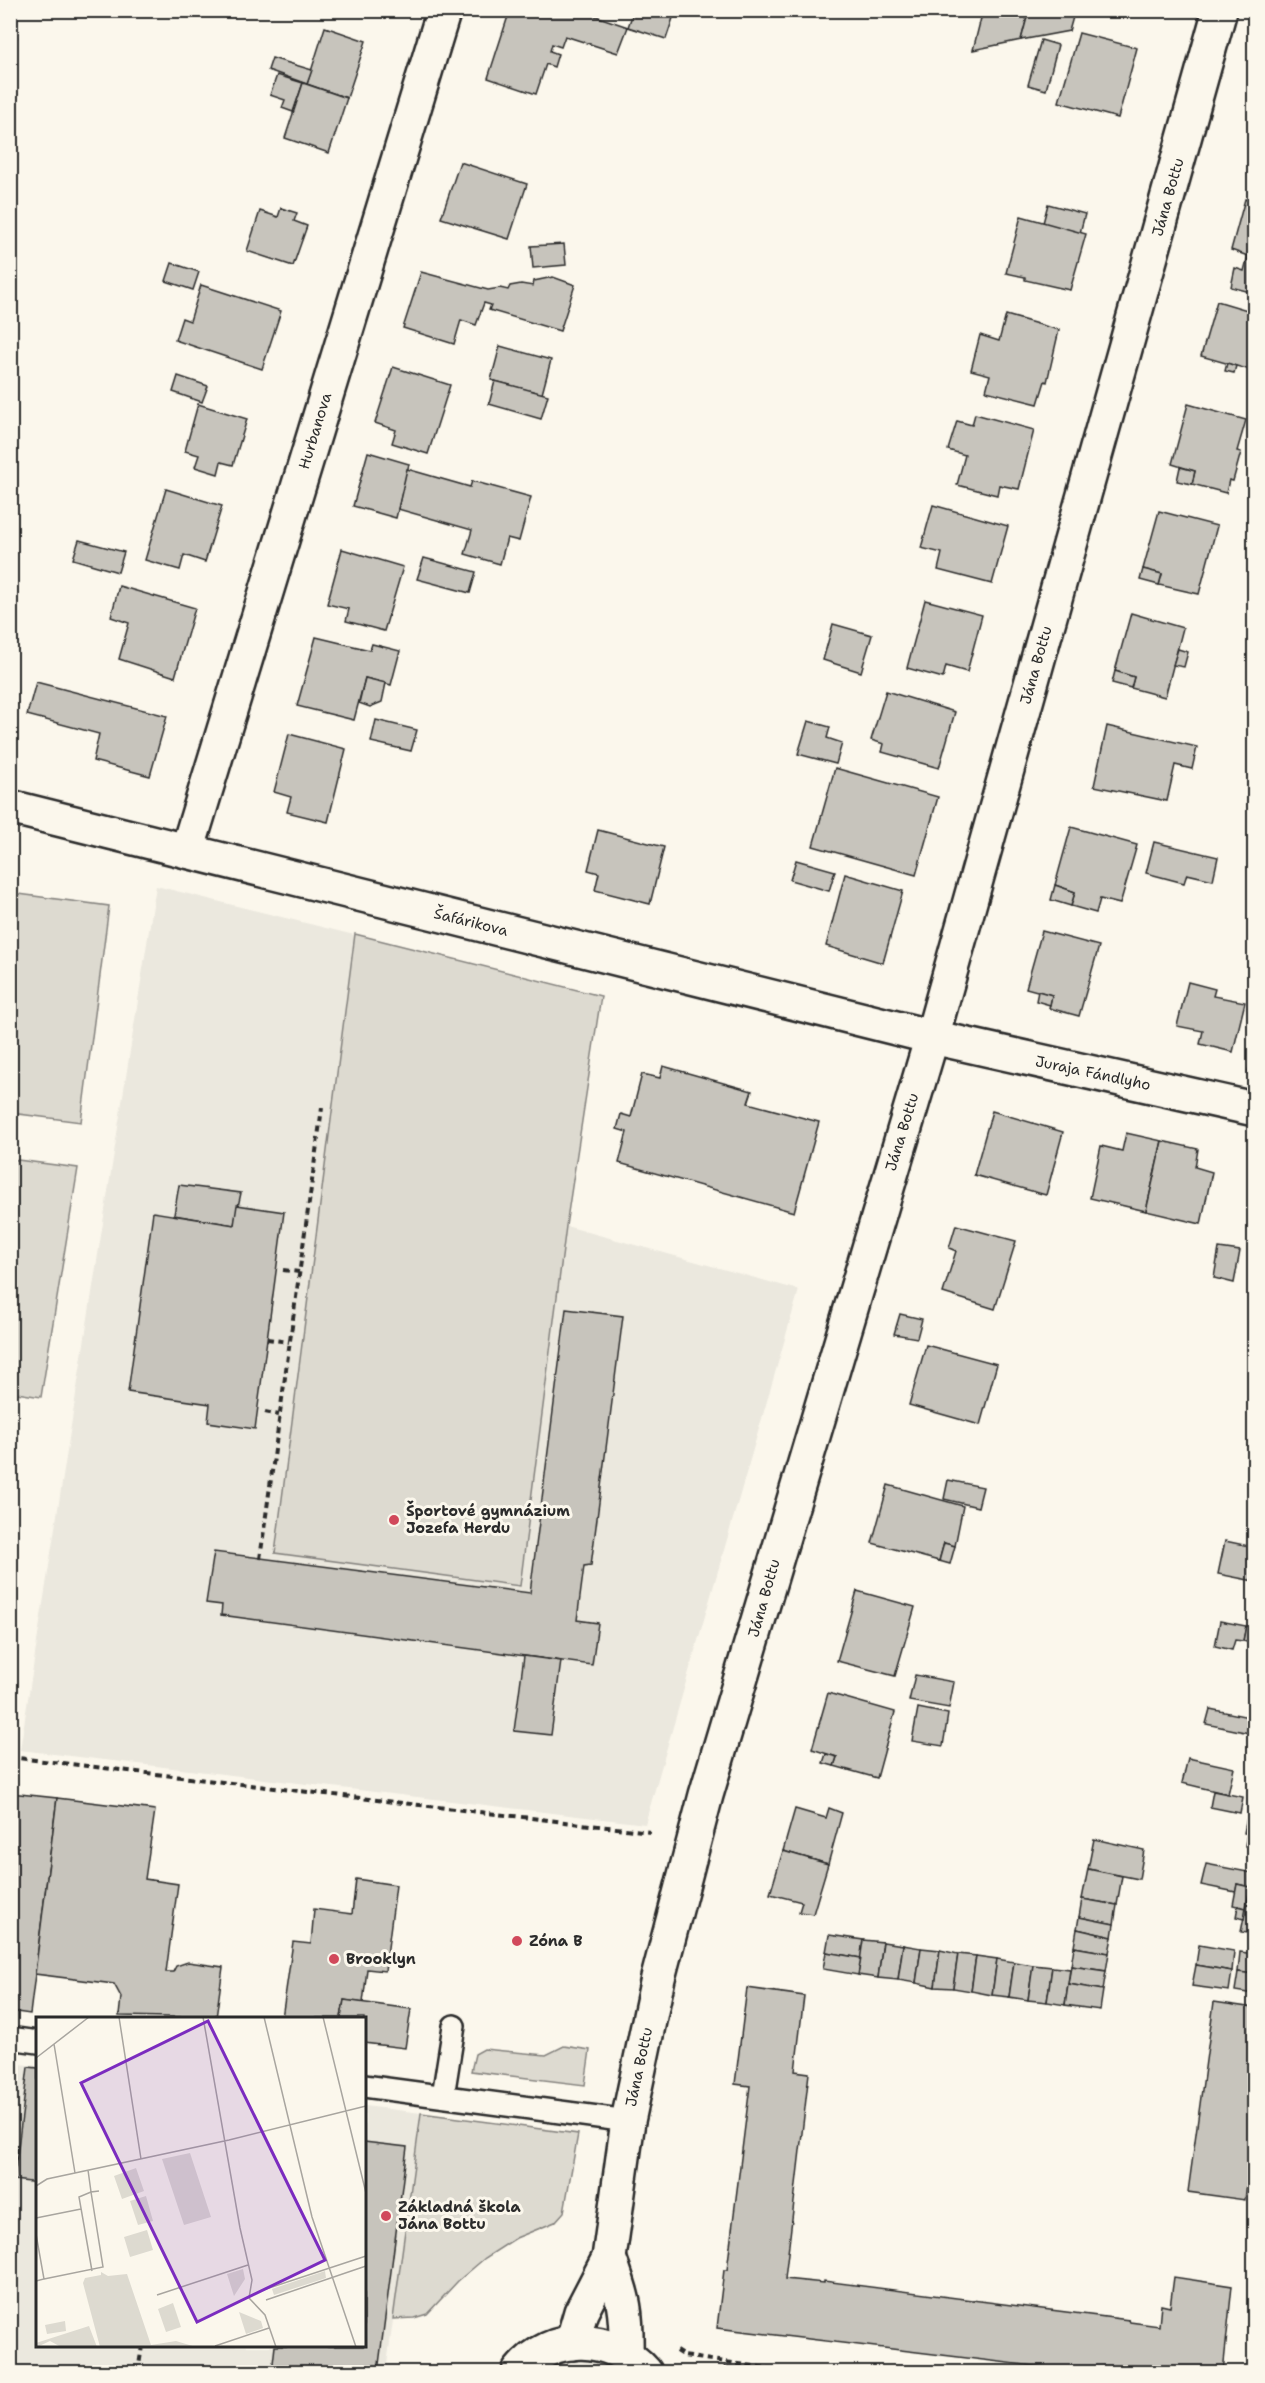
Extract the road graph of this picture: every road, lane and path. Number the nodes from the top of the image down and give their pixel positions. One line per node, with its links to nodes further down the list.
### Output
1 (444, 10): 4 (street, Hurbanova)
2 (1220, 10): 5 (street, Jána Bottu)
3 (10, 807): 4 (street, Šafárikova)
4 (187, 851): 5 (street, Šafárikova)
5 (932, 1037): 7 (street, Juraja Fándlyho); 22 (street, Jána Bottu)
6 (322, 1108): 9 (path)
7 (1254, 1109)
8 (283, 1270): 9 (path)
9 (299, 1272): 11 (path)
10 (267, 1339): 11 (path)
11 (289, 1342): 13 (path)
12 (265, 1412): 13 (path)
13 (279, 1415): 14 (path)
14 (260, 1559)
15 (10, 1757): 16 (path)
16 (650, 1832)
17 (454, 2026): 21 (lane)
18 (10, 2038): 19 (lane)
19 (36, 2042)
20 (366, 2085): 21 (lane)
21 (443, 2096): 22 (lane)
22 (628, 2121): 23 (street, Jána Bottu)
23 (609, 2258): 24 (street, Jána Bottu); 28 (street, Jána Bottu)
24 (572, 2343): 28 (street, Jána Bottu); 30 (street, Jána Bottu)
25 (142, 2347): 29 (path)
26 (675, 2350): 27 (path)
27 (726, 2363): 31 (path); 32 (path)
28 (636, 2364)
29 (138, 2373)
30 (519, 2373)
31 (725, 2373)
32 (795, 2373)

